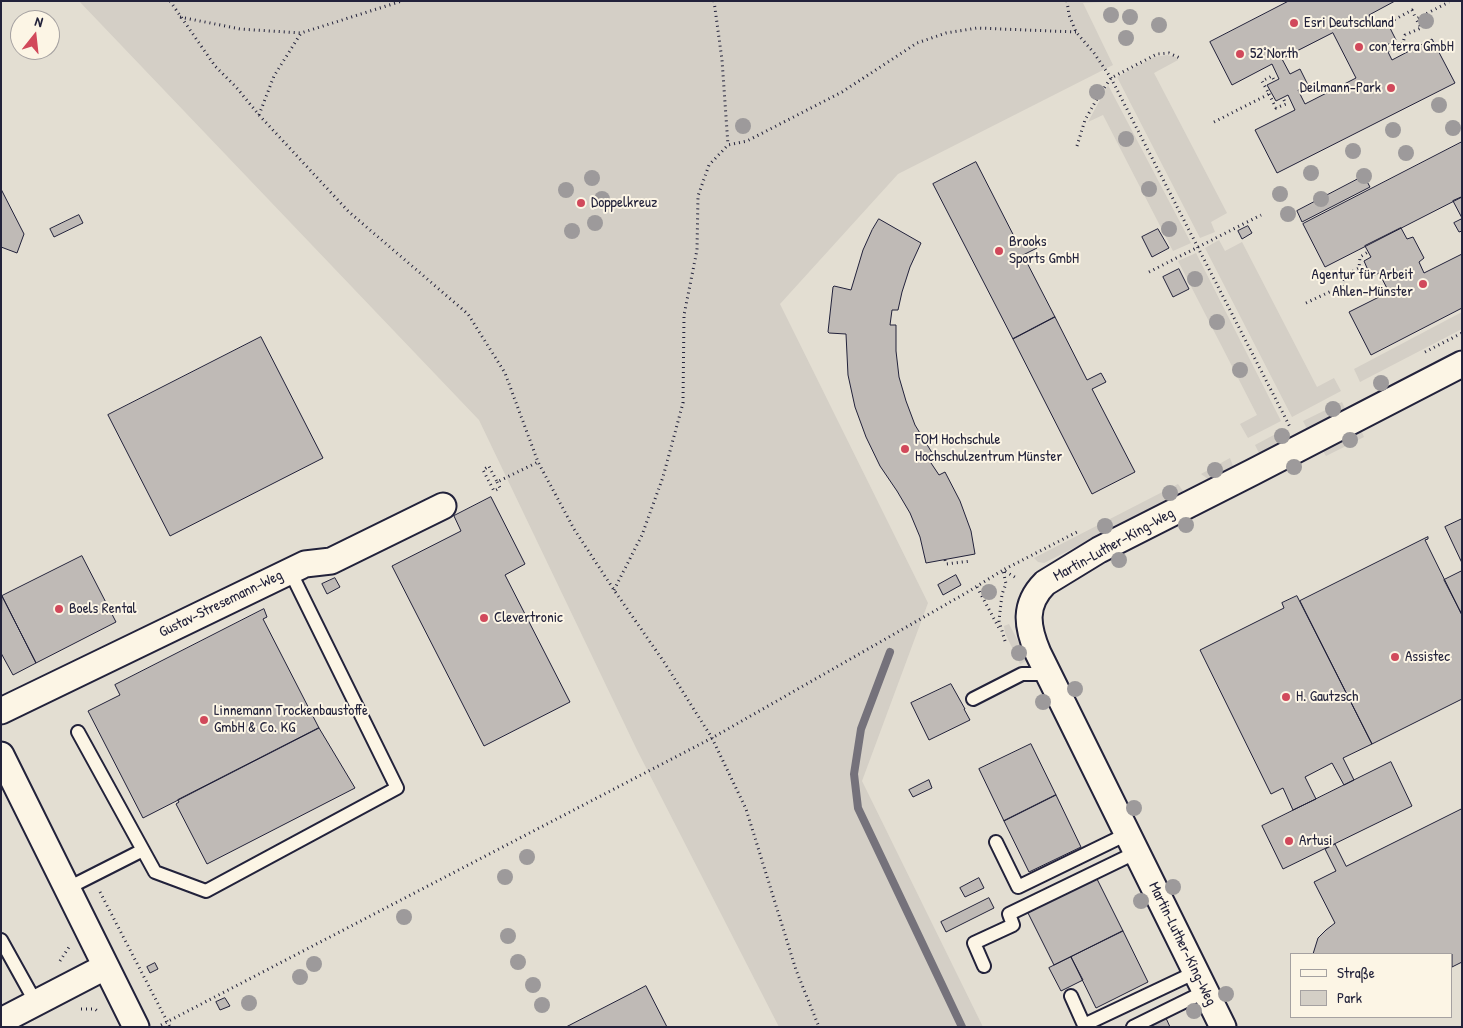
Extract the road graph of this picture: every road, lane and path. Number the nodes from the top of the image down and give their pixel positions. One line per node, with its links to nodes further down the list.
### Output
1 (170, 1): 6 (path)
2 (402, 1): 10 (path)
3 (714, 1): 21 (path)
4 (1067, 1): 9 (path)
5 (1449, 2): 7 (path)
6 (180, 17): 10 (path); 19 (path)
7 (1416, 19): 8 (path); 12 (path)
8 (1382, 27)
9 (1076, 32): 15 (path); 21 (path)
10 (301, 33): 19 (path)
11 (1390, 43): 12 (path)
12 (1393, 49): 13 (path)
13 (1388, 51)
14 (1182, 59): 15 (path)
15 (1110, 78): 22 (path); 24 (path)
16 (1275, 82): 17 (path)
17 (1268, 94): 18 (path); 20 (path)
18 (1283, 98)
19 (259, 116): 35 (path)
20 (1214, 122)
21 (728, 145): 44 (path)
22 (1077, 146)
23 (1261, 215): 24 (path)
24 (1197, 248): 26 (path); 32 (path)
25 (1368, 252): 27 (path)
26 (1149, 272)
27 (1306, 303)
28 (1462, 333): 29 (path)
29 (1420, 355)
30 (1462, 364): 34 (street, Martin-Luther-King-Weg)
31 (1296, 420): 32 (path)
32 (1288, 424): 33 (path); 34 (path)
33 (1280, 428)
34 (1301, 448): 45 (street, Martin-Luther-King-Weg)
35 (538, 462): 36 (path); 44 (path)
36 (498, 482): 36 (path)
37 (443, 506): 42 (street, Gustav-Stresemann-Weg)
38 (1079, 531): 41 (path)
39 (945, 560): 40 (path)
40 (971, 561)
41 (1003, 570): 43 (path); 45 (path); 46 (path)
42 (290, 571): 50 (street, Gustav-Stresemann-Weg); 56 (lane)
43 (977, 587): 46 (path); 52 (path)
44 (614, 590): 52 (path)
45 (1038, 590): 48 (street, Martin-Luther-King-Weg)
46 (1004, 638): 47 (path)
47 (1022, 674): 48 (lane); 49 (lane)
48 (1048, 674): 55 (street, Martin-Luther-King-Weg)
49 (972, 699)
50 (1, 711)
51 (78, 732): 56 (lane)
52 (712, 738): 69 (path); 70 (path)
53 (3, 765): 57 (street)
54 (996, 842): 55 (lane)
55 (1132, 843): 60 (lane); 62 (street, Martin-Luther-King-Weg)
56 (144, 850): 57 (lane)
57 (66, 889): 61 (street)
58 (1, 940): 63 (lane)
59 (72, 944): 63 (path)
60 (984, 966)
61 (105, 968): 63 (street); 68 (street)
62 (1201, 982): 64 (lane); 71 (lane); 72 (street, Martin-Luther-King-Weg)
63 (31, 995): 67 (street)
64 (1071, 996)
65 (80, 1009): 66 (path)
66 (102, 1014)
67 (1, 1021)
68 (136, 1027)
69 (157, 1027)
70 (819, 1027)
71 (1133, 1027)
72 (1223, 1027)

